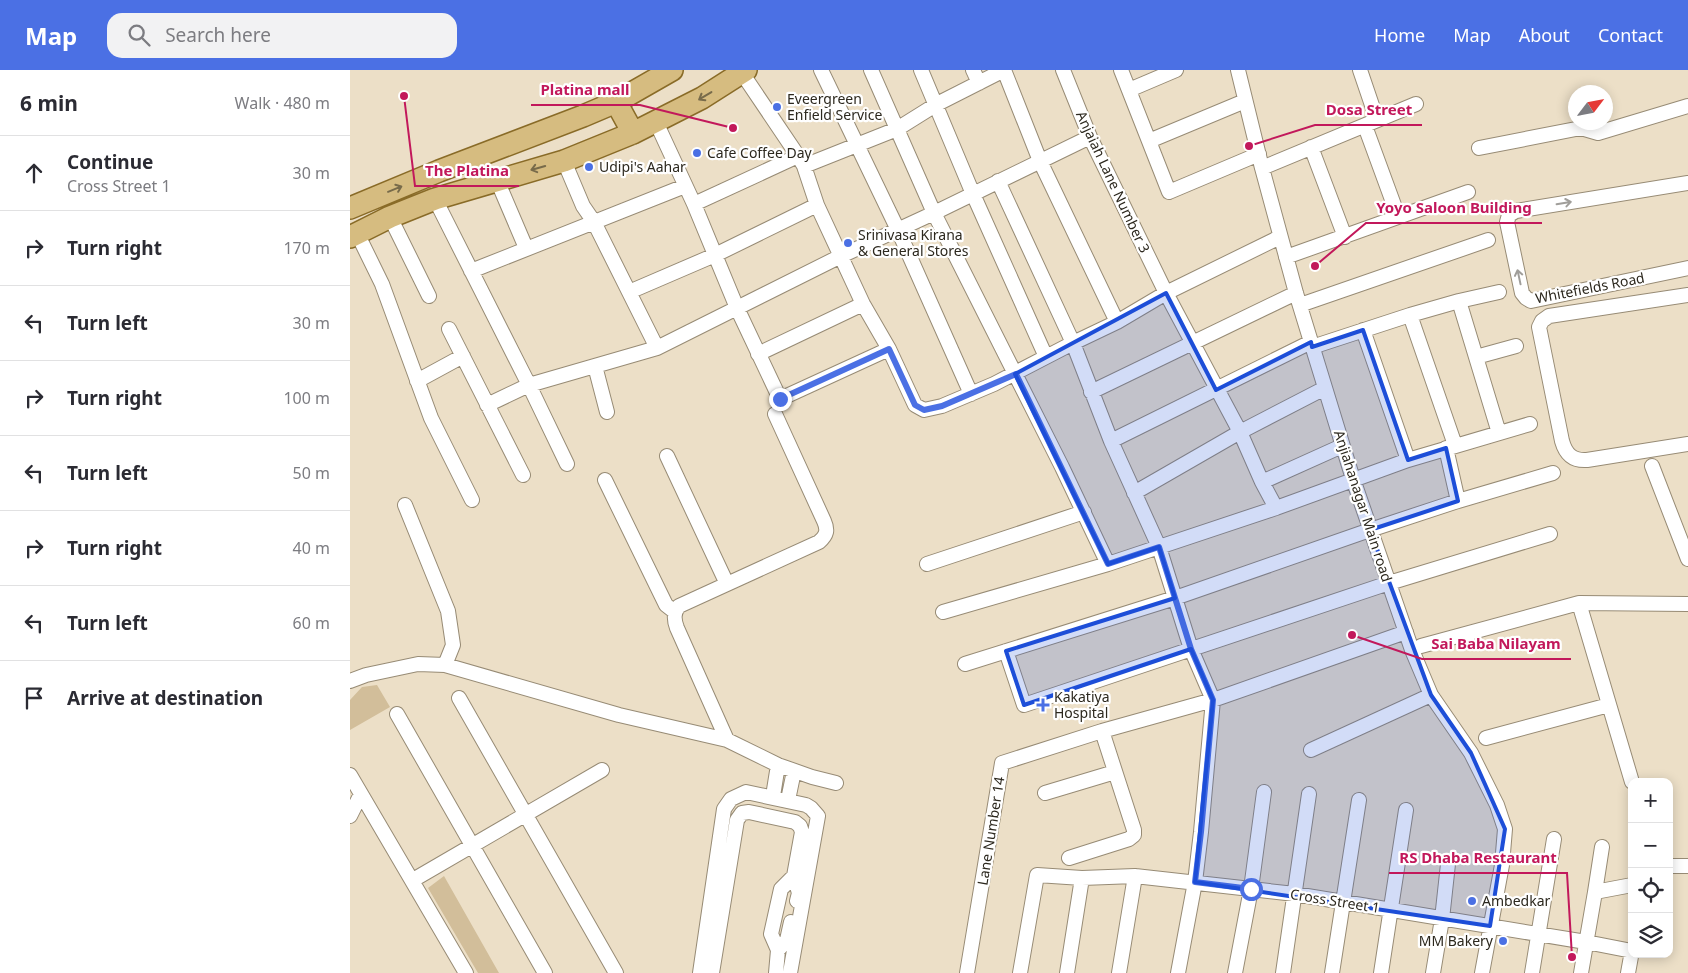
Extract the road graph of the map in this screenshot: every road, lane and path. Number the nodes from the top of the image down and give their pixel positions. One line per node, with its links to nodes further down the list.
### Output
1 (672, 70): 16 (main road)
2 (821, 70): 27 (street)
3 (871, 70): 23 (street)
4 (921, 70): 17 (street)
5 (973, 70): 13 (street)
6 (1004, 70): 13 (street); 34 (street)
7 (1121, 70): 14 (street)
8 (1176, 70): 14 (street)
9 (1238, 70): 15 (street, Anjiahanagar Main road)
10 (1360, 70): 22 (street)
11 (1065, 71): 25 (street, Anjaiah Lane Number 3)
12 (744, 72): 21 (main road, one-way to 21); 33 (street)
13 (979, 83): 17 (street)
14 (1129, 90): 26 (street)
15 (1245, 100): 26 (street); 31 (street, Anjiahanagar Main road)
16 (616, 102): 20 (main road); 24 (main road)
17 (936, 104): 23 (street); 41 (street)
18 (1416, 104): 22 (street)
19 (1688, 106): 30 (street)
20 (583, 116): 28 (main road); 45 (main road, one-way to 20)
21 (656, 122): 24 (main road); 39 (street)
22 (1371, 123): 29 (street); 47 (street)
23 (897, 128): 27 (street); 46 (street)
24 (633, 133): 28 (main road)
25 (1090, 137): 34 (street); 63 (street, Anjaiah Lane Number 3)
26 (1149, 141): 31 (street)
27 (856, 144): 33 (street); 50 (street)
28 (599, 147): 32 (main road)
29 (1311, 147): 35 (street); 53 (street)
30 (1479, 148)
31 (1258, 154): 35 (street, Anjiahanagar Main road)
32 (564, 160): 36 (main road, one-way to 36); 49 (street)
33 (801, 161): 43 (street); 44 (street)
34 (1040, 161): 37 (street); 71 (street)
35 (1262, 168): 52 (street, Anjiahanagar Main road)
36 (497, 180): 42 (main road); 55 (street)
37 (998, 181): 41 (street); 74 (street)
38 (1688, 183): 59 (street, Whitefields Road, one-way to 38)
39 (685, 186): 43 (street); 49 (street)
40 (1468, 192): 47 (street)
41 (973, 194): 46 (street); 83 (street)
42 (435, 199): 48 (main road); 60 (street)
43 (694, 204): 56 (street)
44 (817, 205): 56 (street); 57 (street)
45 (350, 208)
46 (934, 213): 50 (street); 85 (street)
47 (1398, 216): 53 (street)
48 (390, 217): 51 (main road); 65 (street)
49 (594, 222): 55 (street); 61 (street)
50 (898, 230): 57 (street); 91 (street)
51 (354, 235): 86 (street)
52 (1280, 237): 58 (street, Anjiahanagar Main road); 63 (street)
53 (1345, 237): 58 (street)
54 (1488, 240): 66 (street)
55 (526, 248): 60 (street)
56 (715, 255): 61 (street); 69 (street)
57 (841, 256): 68 (street); 69 (street)
58 (1286, 257): 66 (street, Anjiahanagar Main road)
59 (1688, 268)
60 (471, 271): 87 (street)
61 (629, 292): 78 (street)
62 (1499, 292): 67 (street)
63 (1166, 293): 71 (street); 75 (street, Anjaiah Lane Number 3)
64 (1688, 295): 99 (street)
65 (429, 296)
66 (1298, 299): 75 (street); 76 (street, Anjiahanagar Main road)
67 (1458, 302): 70 (street); 82 (street)
68 (863, 304): 79 (street); 80 (street)
69 (737, 308): 78 (street); 80 (street)
70 (1410, 315): 73 (street); 101 (street)
71 (1117, 322): 74 (street)
72 (449, 329): 81 (street)
73 (1363, 330): 76 (street); 103 (street)
74 (1073, 342): 83 (street); 90 (street)
75 (1192, 344): 89 (street, Anjaiah Lane Number 3); 90 (street)
76 (1311, 345): 88 (street, Anjiahanagar Main road); 89 (street)
77 (1516, 346): 82 (street)
78 (657, 348): 84 (street)
79 (889, 349): 80 (street); 91 (street)
80 (758, 354)
81 (463, 356): 86 (street); 92 (street)
82 (1476, 357): 97 (street)
83 (1046, 358): 85 (street)
84 (595, 366): 87 (street); 93 (street)
85 (1016, 374): 91 (street); 116 (street)
86 (417, 381): 112 (street)
87 (529, 385): 92 (street); 104 (street)
88 (1325, 388): 96 (street); 100 (street, Anjiahanagar Main road)
89 (1216, 390): 96 (street, Anjaiah Lane Number 3); 98 (street)
90 (1091, 392): 98 (street)
91 (972, 394)
92 (487, 405): 107 (street)
93 (607, 412)
94 (775, 414): 124 (street)
95 (1530, 424): 97 (street)
96 (1240, 432): 110 (street, Anjaiah Lane Number 3); 111 (street)
97 (1499, 433): 101 (street)
98 (1111, 441): 111 (street)
99 (1688, 444)
100 (1342, 446): 109 (street, Anjiahanagar Main road); 110 (street)
101 (1451, 447): 103 (street); 113 (street)
102 (667, 456): 124 (street)
103 (1408, 460): 109 (street)
104 (567, 464)
105 (1652, 466): 120 (street)
106 (1552, 473): 113 (street)
107 (523, 475)
108 (606, 480): 128 (street)
109 (1353, 480): 115 (street); 117 (street, Anjiahanagar Main road)
110 (1262, 482): 115 (street, Anjaiah Lane Number 3)
111 (1134, 493): 119 (street)
112 (472, 500)
113 (1458, 501): 117 (street)
114 (405, 505): 135 (street)
115 (1276, 508): 119 (street)
116 (1084, 512): 121 (street); 122 (street)
117 (1370, 530): 123 (street, Anjiahanagar Main road); 125 (street)
118 (1550, 534): 123 (street)
119 (1159, 547): 122 (street); 125 (street)
120 (1688, 559)
121 (927, 564)
122 (1108, 564): 129 (street)
123 (1389, 583): 130 (street, Anjiahanagar Main road); 132 (street)
124 (728, 584): 128 (street)
125 (1175, 598): 132 (street); 133 (street)
126 (1579, 603): 127 (street); 131 (street); 140 (street)
127 (1688, 604)
128 (675, 612): 144 (street)
129 (942, 612)
130 (1406, 632): 137 (street, Anjiahanagar Main road); 139 (street)
131 (1421, 646)
132 (1191, 649): 133 (street); 139 (street)
133 (1006, 651): 134 (street)
134 (965, 664)
135 (445, 665): 136 (street); 144 (street)
136 (350, 681)
137 (1431, 695): 145 (street); 184 (street, Anjiahanagar Main road)
138 (459, 698): 161 (street)
139 (1213, 700): 142 (street); 175 (street)
140 (1609, 705): 143 (street); 151 (street)
141 (396, 714): 164 (street)
142 (1102, 732): 149 (street); 197 (street, Lane Number 14)
143 (1486, 738)
144 (727, 740): 146 (street)
145 (1311, 750)
146 (778, 765): 148 (street); 157 (street)
147 (602, 770): 161 (street)
148 (794, 771): 152 (street); 158 (street)
149 (1115, 772): 154 (street); 166 (street)
150 (350, 775): 155 (street)
151 (1631, 778)
152 (836, 783)
153 (1264, 792): 177 (street)
154 (1045, 793)
155 (361, 794): 162 (street); 173 (street)
156 (1309, 794): 179 (street)
157 (773, 796): 158 (street); 174 (street)
158 (788, 800): 182 (street)
159 (1359, 800): 180 (street)
160 (1406, 810): 181 (street)
161 (525, 814): 164 (street); 192 (street)
162 (350, 816)
163 (1554, 839): 185 (street)
164 (472, 846): 173 (street); 191 (street)
165 (1602, 847): 178 (street)
166 (1069, 858)
167 (1448, 864): 183 (street)
168 (1673, 866): 169 (street)
169 (1688, 866)
170 (794, 876): 174 (street); 182 (street); 187 (street)
171 (1135, 876): 172 (street, Cross Street 1); 175 (street, Cross Street 1); 200 (street)
172 (1082, 878): 198 (street, Cross Street 1); 199 (street)
173 (413, 880): 190 (street)
174 (720, 881): 193 (street); 194 (street)
175 (1195, 882): 177 (street, Cross Street 1); 201 (street)
176 (1628, 886): 178 (street)
177 (1251, 889): 179 (street, Cross Street 1); 202 (street)
178 (1595, 892): 186 (street)
179 (1295, 894): 180 (street, Cross Street 1); 203 (street)
180 (1343, 902): 181 (street, Cross Street 1); 204 (street)
181 (1390, 910): 183 (street, Cross Street 1); 205 (street)
182 (798, 911): 187 (street); 196 (street)
183 (1442, 919): 184 (street, Cross Street 1); 206 (street)
184 (1490, 926): 185 (street, Cross Street 1); 207 (street, Anjiahanagar Main road)
185 (1538, 935): 186 (street, Cross Street 1); 208 (street)
186 (1586, 942): 188 (street, Cross Street 1); 209 (street)
187 (778, 950): 195 (street)
188 (1628, 950)
189 (1631, 958): 210 (street)
190 (466, 973)
191 (545, 973)
192 (616, 973)
193 (700, 973)
194 (712, 973)
195 (776, 973)
196 (790, 973)
197 (967, 973)
198 (1020, 973)
199 (1067, 973)
200 (1119, 973)
201 (1178, 973)
202 (1235, 973)
203 (1283, 973)
204 (1332, 973)
205 (1381, 973)
206 (1433, 973)
207 (1482, 973)
208 (1532, 973)
209 (1582, 973)
210 (1628, 973)

